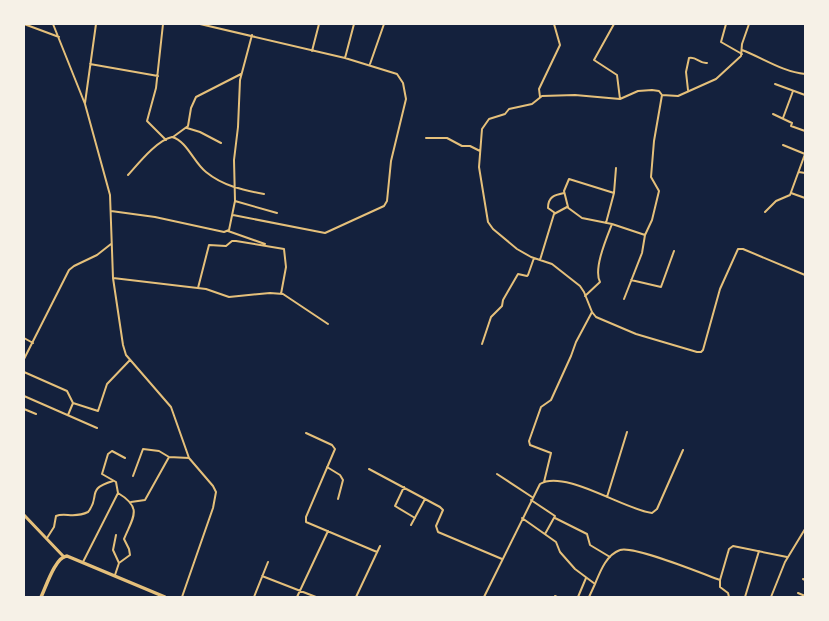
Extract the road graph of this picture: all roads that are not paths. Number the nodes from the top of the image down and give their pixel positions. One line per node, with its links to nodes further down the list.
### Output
1 (24, 24): 14 (street)
2 (53, 24): 14 (street)
3 (96, 24): 20 (street)
4 (163, 24): 24 (street)
5 (200, 24): 13 (street)
6 (319, 24): 16 (street)
7 (354, 24): 18 (street)
8 (384, 24): 21 (street)
9 (554, 24): 30 (street)
10 (614, 24): 31 (street)
11 (726, 24): 17 (street)
12 (749, 24): 15 (street)
13 (252, 35): 16 (street); 22 (street)
14 (59, 37): 32 (street)
15 (742, 50): 17 (street); 23 (street)
16 (312, 51): 18 (street)
17 (742, 54): 26 (street)
18 (345, 58): 21 (street)
19 (707, 63): 26 (street)
20 (90, 64): 24 (street); 32 (street)
21 (370, 64): 60 (street)
22 (241, 74): 35 (street); 48 (street)
23 (805, 74)
24 (158, 76): 39 (street)
25 (775, 84): 27 (street)
26 (688, 90): 28 (street)
27 (793, 91): 29 (street); 34 (street)
28 (662, 95): 31 (street); 64 (street)
29 (805, 95)
30 (540, 96): 31 (street); 42 (street)
31 (620, 99)
32 (85, 104): 56 (street)
33 (773, 114): 34 (street)
34 (783, 118): 36 (street)
35 (187, 128): 37 (street); 40 (street)
36 (805, 132)
37 (172, 138): 39 (street); 48 (street)
38 (426, 138): 42 (street)
39 (166, 140): 47 (street)
40 (221, 143)
41 (783, 144): 43 (street)
42 (480, 151): 68 (street)
43 (805, 154): 45 (street)
44 (616, 168): 50 (street)
45 (799, 172): 46 (street); 51 (street)
46 (805, 172)
47 (128, 175)
48 (236, 188): 52 (street); 54 (street)
49 (564, 193): 50 (street); 55 (street); 59 (street)
50 (614, 193): 61 (street)
51 (791, 193): 53 (street); 57 (street)
52 (264, 194)
53 (805, 198)
54 (235, 201): 58 (street); 60 (street)
55 (568, 207): 59 (street); 61 (street)
56 (110, 211): 63 (street); 65 (street)
57 (764, 212)
58 (277, 213)
59 (555, 214): 69 (street)
60 (233, 216): 63 (street)
61 (606, 223): 62 (street)
62 (612, 224): 64 (street); 75 (street)
63 (228, 231): 66 (street)
64 (644, 235): 72 (street)
65 (111, 244): 71 (street); 80 (street)
66 (270, 246): 73 (street); 74 (street)
67 (674, 251): 72 (street)
68 (534, 258): 69 (street); 81 (street)
69 (540, 260): 75 (street)
70 (805, 275): 77 (street)
71 (113, 278): 73 (street); 83 (street)
72 (631, 280): 76 (street)
73 (198, 288): 74 (street)
74 (281, 294): 78 (street)
75 (585, 296): 77 (street)
76 (624, 299)
77 (592, 312): 102 (street)
78 (328, 324)
79 (24, 338): 80 (street)
80 (33, 343): 82 (street)
81 (482, 344)
82 (24, 359)
83 (130, 360): 86 (street); 96 (street)
84 (24, 372): 86 (street)
85 (24, 396): 89 (street)
86 (73, 403): 89 (street)
87 (24, 408): 88 (street)
88 (36, 414)
89 (68, 415): 90 (street)
90 (97, 428)
91 (627, 432): 105 (street)
92 (306, 433): 97 (street)
93 (683, 450): 105 (street)
94 (169, 457): 96 (street); 100 (street); 109 (street)
95 (125, 458): 101 (street)
96 (189, 458): 140 (street)
97 (327, 467): 106 (street); 116 (street)
98 (369, 469): 103 (street)
99 (497, 474): 108 (street)
100 (133, 476)
101 (114, 480): 104 (street); 119 (street)
102 (544, 482): 105 (street); 108 (street)
103 (404, 487): 107 (street); 111 (street)
104 (118, 493): 109 (street); 127 (street)
105 (607, 497)
106 (338, 499)
107 (425, 499): 111 (street); 126 (street)
108 (532, 499): 112 (street); 113 (street)
109 (131, 502): 129 (street)
110 (24, 515): 119 (main road)
111 (415, 518): 114 (street)
112 (522, 518): 117 (street); 126 (street)
113 (555, 518): 117 (street); 124 (street)
114 (411, 525)
115 (805, 529): 125 (street)
116 (328, 532): 122 (street); 135 (street)
117 (545, 534): 132 (street)
118 (116, 535): 129 (street)
119 (46, 538): 123 (main road)
120 (380, 546): 122 (street)
121 (759, 551): 125 (street); 133 (street); 149 (street)
122 (377, 552): 144 (street)
123 (64, 557): 127 (highway); 138 (highway)
124 (610, 557): 133 (street); 134 (street)
125 (787, 557): 150 (street)
126 (502, 559): 145 (street)
127 (83, 562): 130 (highway)
128 (268, 562): 131 (street)
129 (119, 563): 130 (street)
130 (115, 575): 139 (highway)
131 (262, 576): 135 (street); 141 (street)
132 (586, 578): 134 (street); 146 (street)
133 (720, 580): 148 (street)
134 (595, 584): 147 (street)
135 (300, 591): 142 (street); 143 (street)
136 (798, 593): 137 (street)
137 (805, 596)
138 (41, 597)
139 (165, 597)
140 (182, 597)
141 (254, 597)
142 (297, 597)
143 (316, 597)
144 (356, 597)
145 (484, 597)
146 (578, 597)
147 (589, 597)
148 (729, 597)
149 (745, 597)
150 (771, 597)

